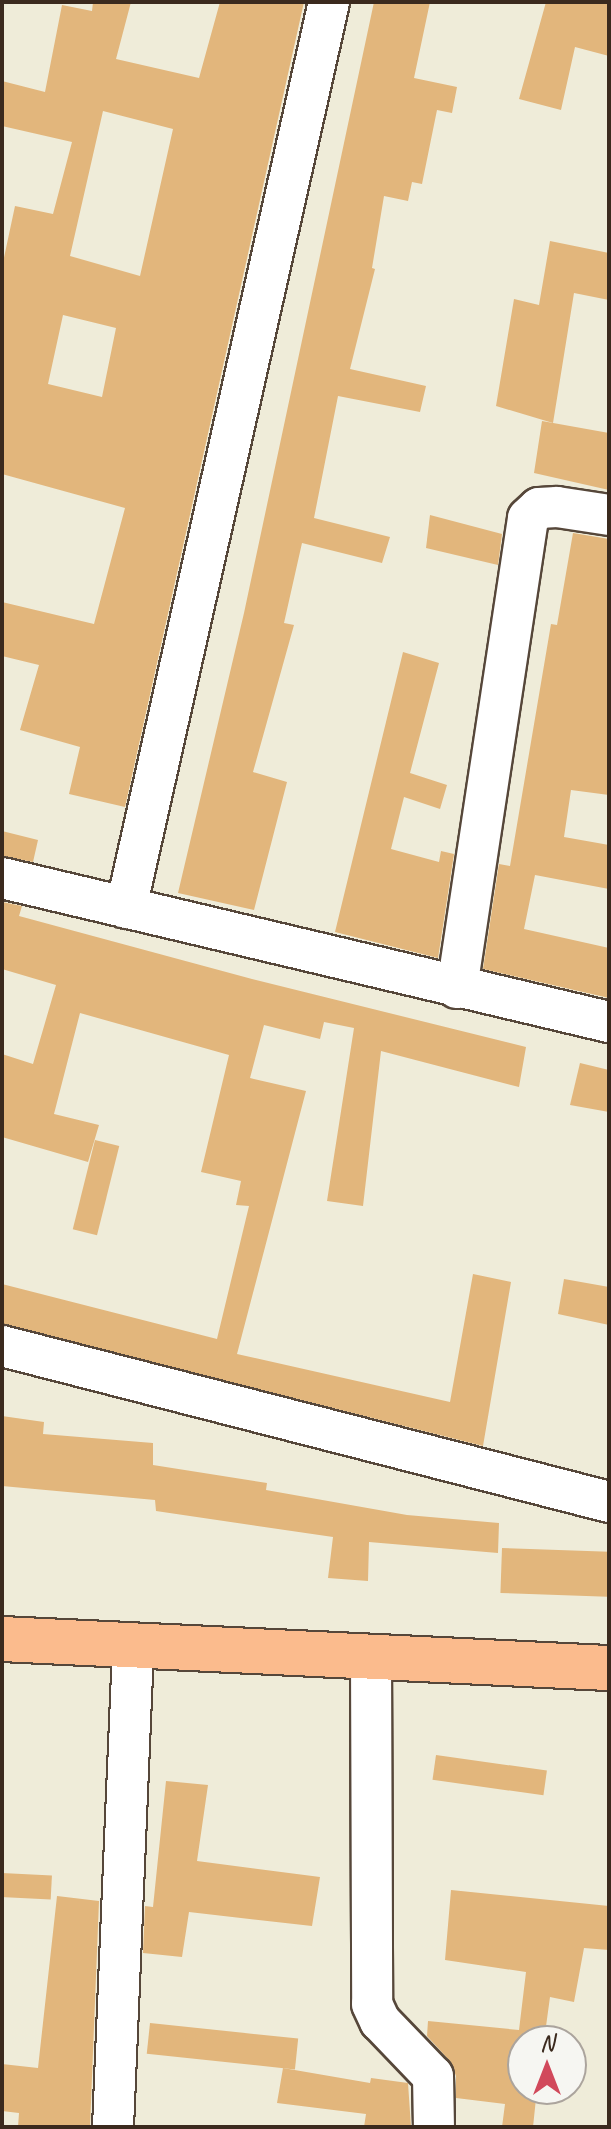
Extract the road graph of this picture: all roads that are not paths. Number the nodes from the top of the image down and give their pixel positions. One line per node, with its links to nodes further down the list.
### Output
1 (329, 2): 4 (street)
2 (609, 515): 5 (street)
3 (2, 878): 4 (street)
4 (126, 908): 5 (street)
5 (457, 988): 6 (street)
6 (609, 1022)
7 (2, 1346): 8 (street)
8 (609, 1502)
9 (2, 1639): 10 (main road)
10 (133, 1645): 11 (main road); 13 (street)
11 (371, 1657): 12 (main road); 14 (street)
12 (609, 1668)
13 (113, 2127)
14 (434, 2127)

